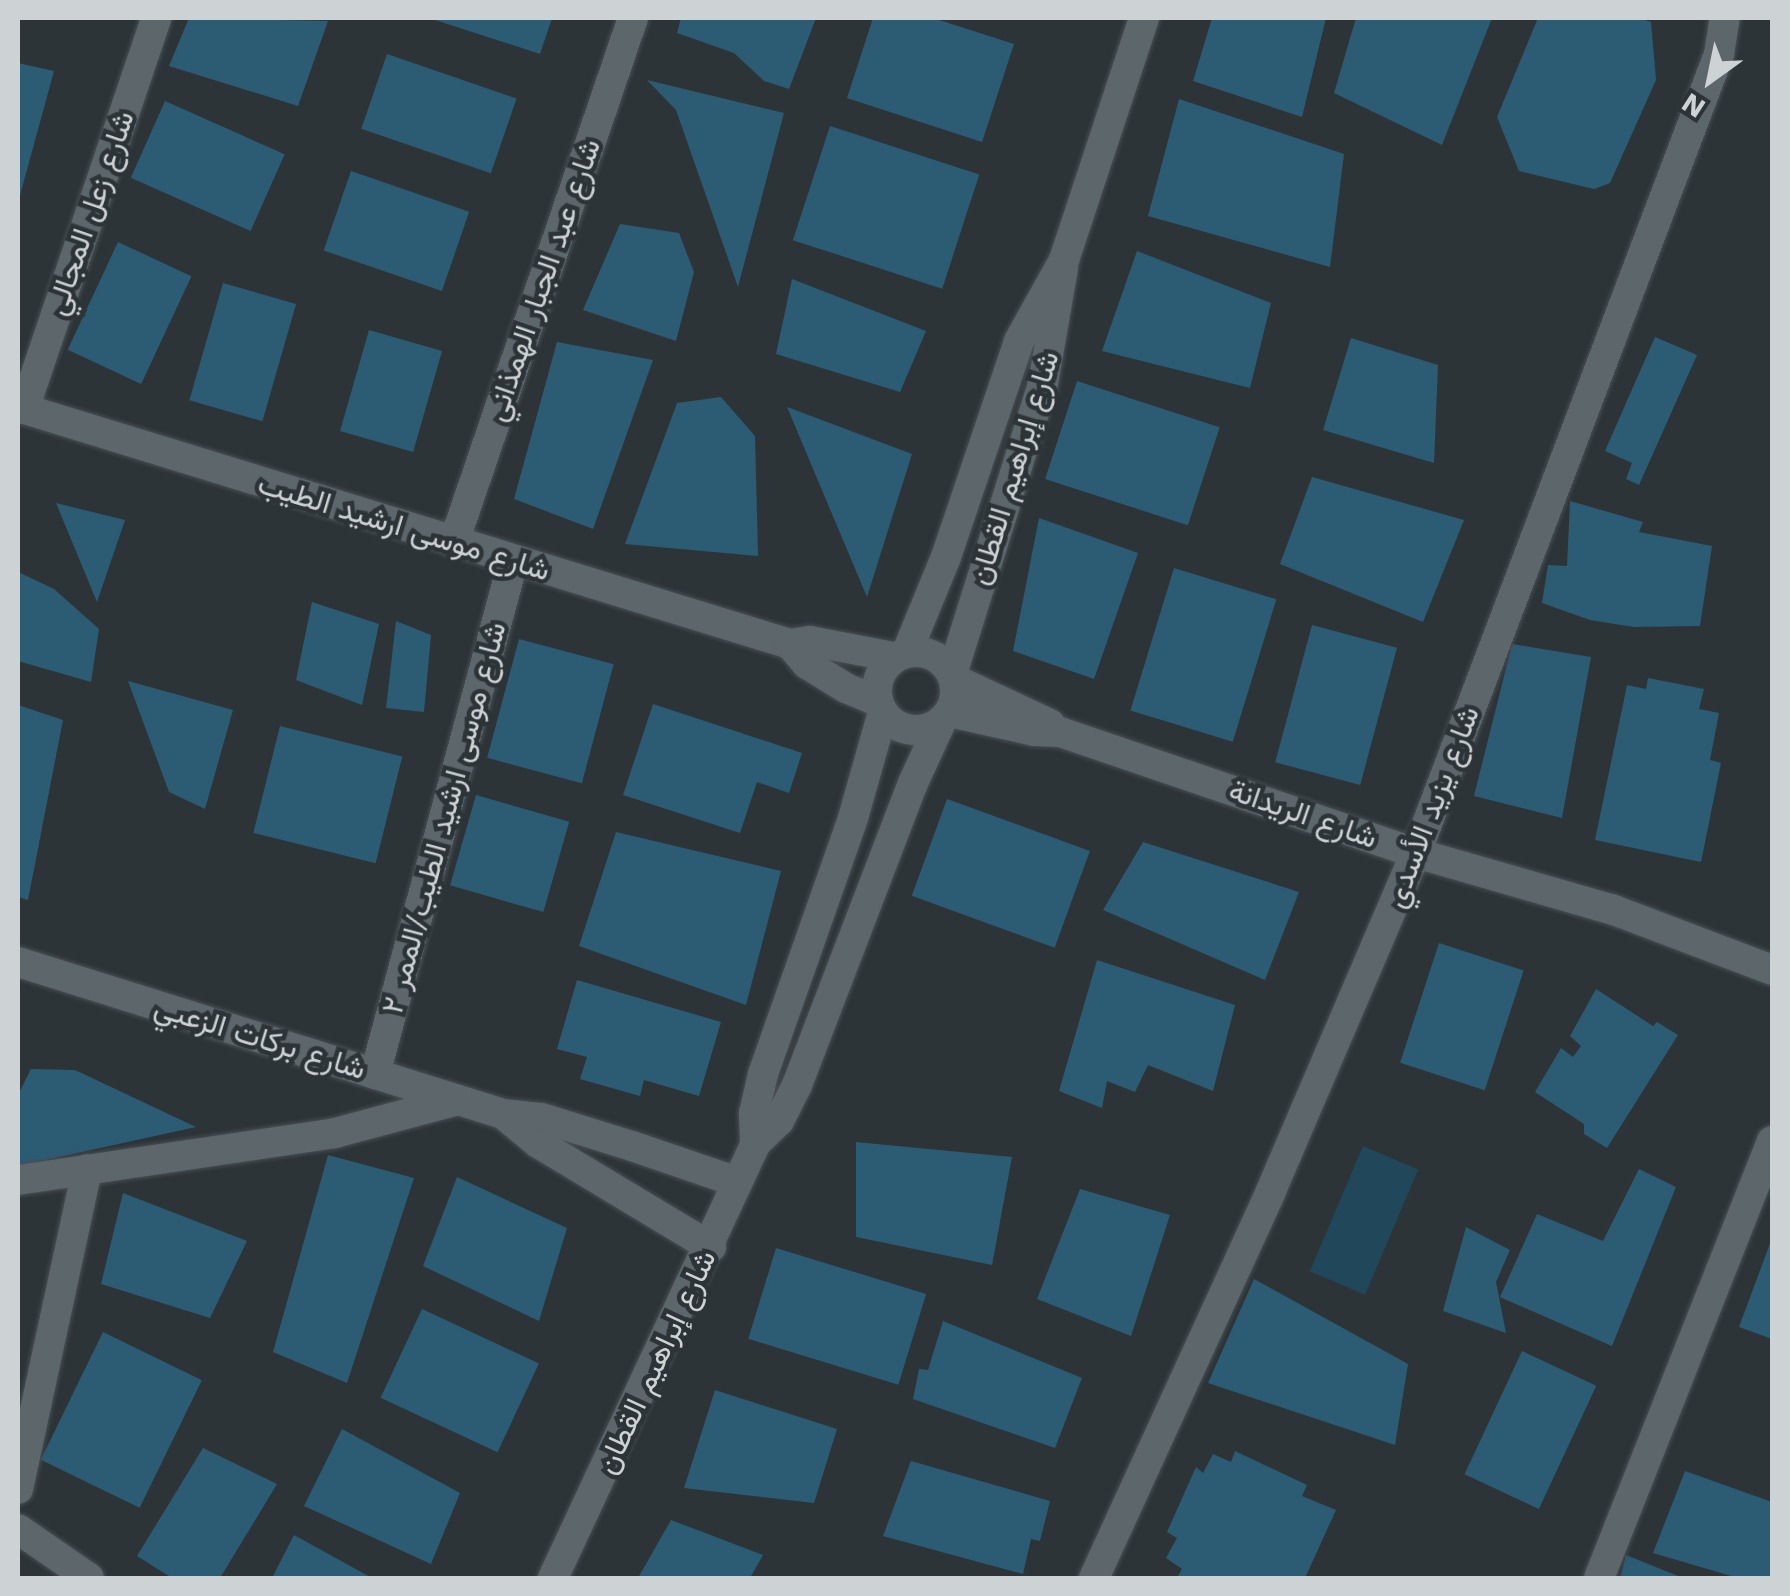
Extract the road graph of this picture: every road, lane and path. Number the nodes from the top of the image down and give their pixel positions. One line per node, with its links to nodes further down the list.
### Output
1 (156, 18): 6 (street, شارع زعل المجالي)
2 (633, 18): 7 (street, شارع عبد الجبار الهمذاني)
3 (1144, 18): 5 (street, شارع إبراهيم القطان)
4 (1725, 18): 15 (street, شارع يزيد الأسدي)
5 (1064, 260): 10 (street, شارع إبراهيم القطان); 11 (street, شارع إبراهيم القطان)
6 (21, 408): 7 (street, شارع موسى ارشيد الطيب)
7 (454, 542): 8 (street, شارع موسى ارشيد الطيب)
8 (513, 562): 9 (street, شارع موسى ارشيد الطيب); 18 (street, شارع موسى ارشيد الطيب/الممر ٢)
9 (790, 644): 10 (street, شارع موسى ارشيد الطيب); 12 (street, شارع موسى ارشيد الطيب)
10 (901, 655): 11 (street); 12 (street)
11 (953, 676): 13 (street); 14 (street, شارع الريدانة)
12 (880, 707): 13 (street); 22 (street, شارع إبراهيم القطان)
13 (946, 717): 14 (street, شارع الريدانة); 22 (street, شارع إبراهيم القطان)
14 (1060, 732): 15 (street, شارع الريدانة)
15 (1416, 852): 17 (street, شارع الريدانة); 31 (street, شارع يزيد الأسدي)
16 (21, 969): 18 (street, شارع بركات الزعبي)
17 (1772, 970)
18 (375, 1074): 19 (street, شارع بركات الزعبي)
19 (458, 1100): 20 (street, شارع بركات الزعبي); 23 (street)
20 (504, 1114): 25 (street, شارع بركات الزعبي); 26 (street, شارع بركات الزعبي)
21 (1772, 1141): 32 (street)
22 (755, 1144): 25 (street, شارع إبراهيم القطان)
23 (87, 1169): 24 (street); 27 (street)
24 (18, 1180)
25 (737, 1182): 26 (street, شارع إبراهيم القطان)
26 (711, 1247): 30 (street, شارع إبراهيم القطان)
27 (18, 1489)
28 (18, 1529): 29 (street)
29 (89, 1578)
30 (553, 1578)
31 (1094, 1578)
32 (1600, 1578)

